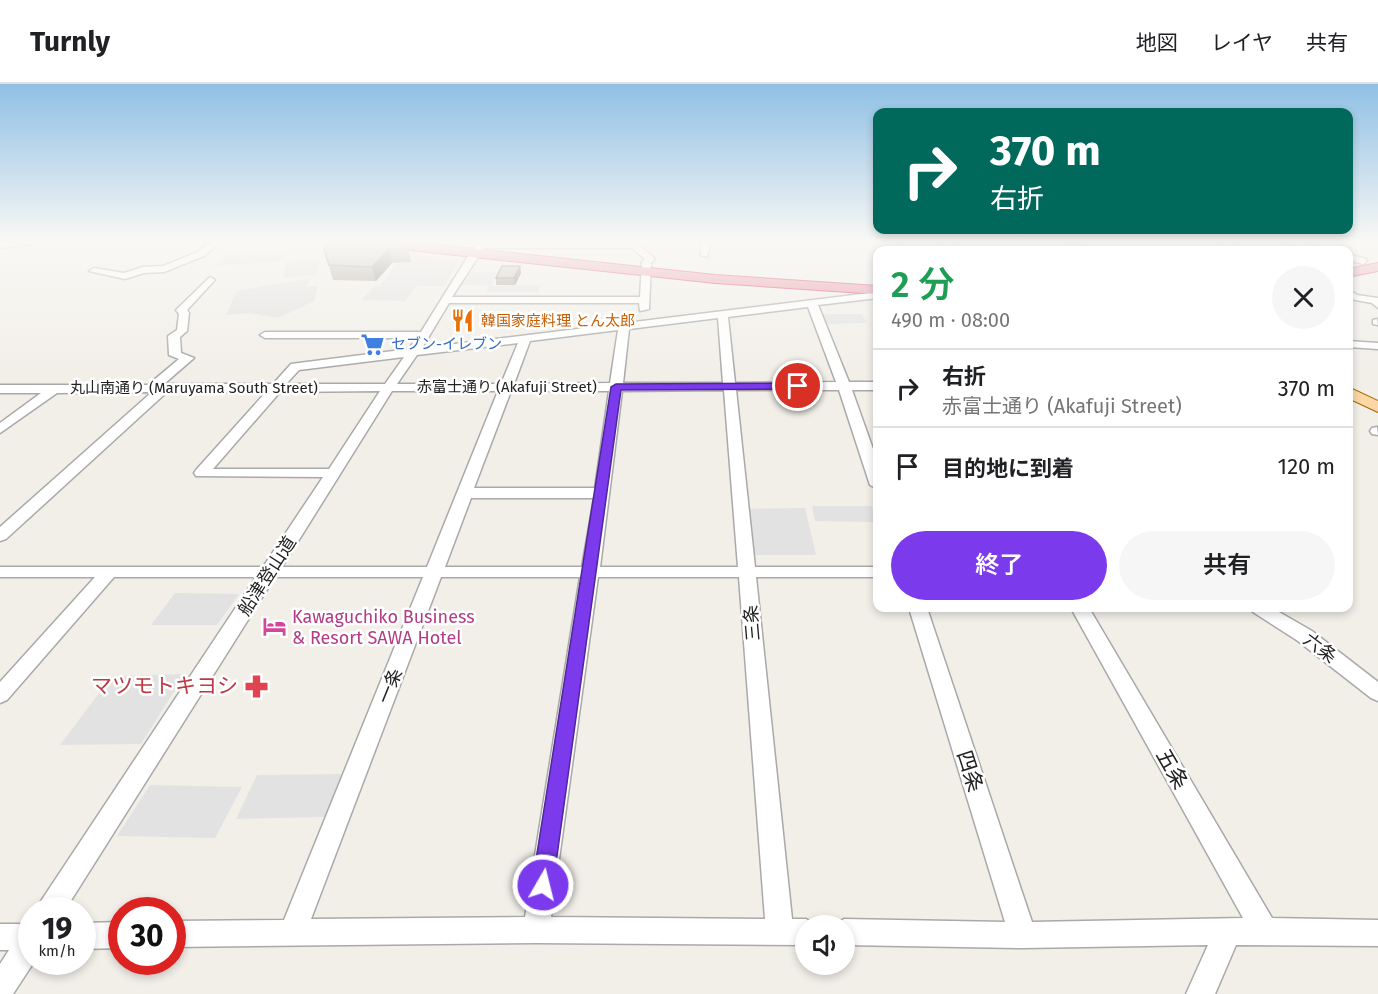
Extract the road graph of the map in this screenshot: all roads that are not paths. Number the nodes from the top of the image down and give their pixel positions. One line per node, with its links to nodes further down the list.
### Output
1 (206, 284): 28 (street)
2 (455, 284): 8 (street, 船津登山道)
3 (645, 284): 9 (street)
4 (784, 284): 5 (highway)
5 (873, 290)
6 (873, 291): 10 (street)
7 (1353, 296): 11 (street)
8 (445, 300): 9 (street); 16 (street, 船津登山道)
9 (644, 300): 13 (street)
10 (812, 303): 12 (street); 21 (street)
11 (1378, 304)
12 (723, 315): 13 (street); 27 (street, 三条)
13 (644, 324): 14 (street)
14 (624, 327): 17 (street); 26 (street)
15 (265, 335): 16 (street)
16 (425, 335): 20 (street, 船津登山道)
17 (525, 339): 20 (street); 25 (street, 一条)
18 (1353, 344): 19 (street)
19 (1378, 346)
20 (413, 353): 23 (street); 24 (street, 船津登山道)
21 (844, 386): 22 (street, 赤富士通り (Akafuji Street)); 27 (street, 赤富士通り (Akafuji Street)); 36 (street)
22 (873, 386)
23 (277, 387): 24 (street, 丸山南通り (Maruyama South Street)); 28 (street, 丸山南通り (Maruyama South Street)); 37 (street)
24 (389, 387): 25 (street, 赤富士通り (Akafuji Street)); 37 (street, 船津登山道)
25 (506, 387): 26 (street, 赤富士通り (Akafuji Street)); 38 (street, 一条)
26 (616, 387): 27 (street, 赤富士通り (Akafuji Street)); 39 (street)
27 (730, 387): 41 (street, 三条)
28 (158, 388): 30 (street, 丸山南通り (Maruyama South Street)); 40 (street)
29 (0, 389): 30 (street, 丸山南通り (Maruyama South Street))
30 (54, 389): 35 (street)
31 (1353, 394): 33 (main road)
32 (1353, 402): 34 (main road)
33 (1378, 407)
34 (1378, 415)
35 (0, 429)
36 (873, 470)
37 (333, 473): 44 (street, 船津登山道)
38 (465, 493): 39 (street); 45 (street, 一条)
39 (602, 493): 46 (street)
40 (0, 536)
41 (747, 571): 46 (street); 47 (street); 58 (street, 三条)
42 (0, 572): 43 (street)
43 (109, 572): 44 (street); 52 (street)
44 (269, 572): 45 (street); 53 (street, 船津登山道)
45 (435, 572): 46 (street); 57 (street, 一条)
46 (589, 572): 54 (street)
47 (873, 572)
48 (919, 612): 62 (street, 四条)
49 (1082, 612): 56 (street, 五条)
50 (1266, 612): 51 (street, 六条)
51 (1378, 693)
52 (0, 694)
53 (58, 897)
54 (536, 930): 57 (street); 58 (street)
55 (1228, 931): 56 (street); 62 (street); 67 (street)
56 (1265, 931): 60 (street)
57 (293, 932): 61 (street)
58 (793, 932)
59 (855, 932): 62 (street)
60 (1378, 933)
61 (186, 934)
62 (1023, 935)
63 (0, 937): 64 (street)
64 (18, 938)
65 (18, 960): 66 (street)
66 (0, 988)
67 (1200, 994)

